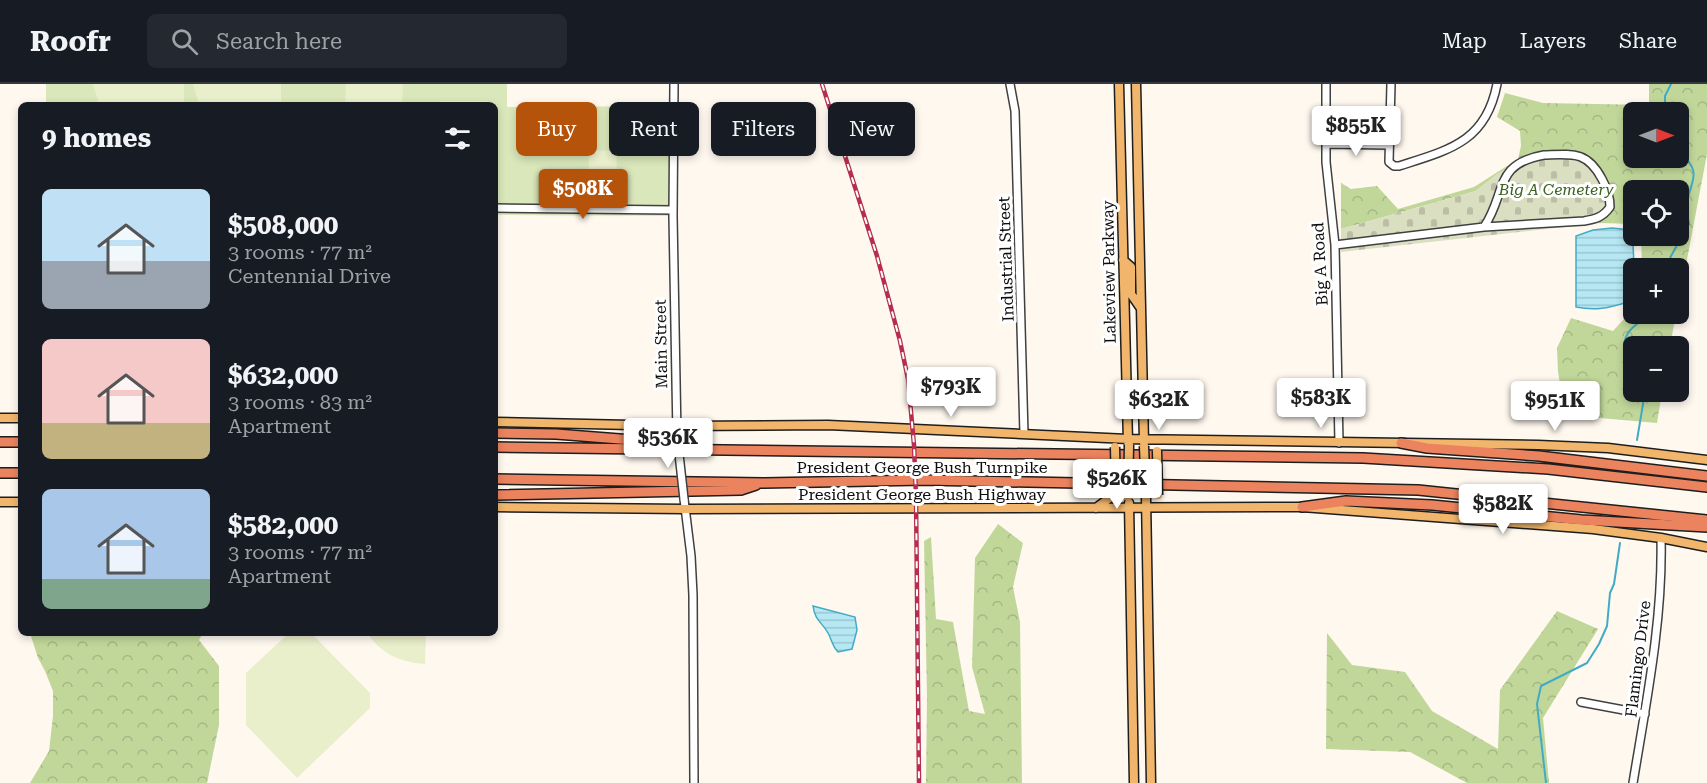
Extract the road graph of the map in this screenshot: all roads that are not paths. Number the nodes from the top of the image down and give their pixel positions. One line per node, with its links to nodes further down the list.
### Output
1 (674, 84): 13 (street, Main Street)
2 (1010, 84): 23 (street, Industrial Street)
3 (1119, 84): 11 (main road, Lakeview Parkway)
4 (1136, 84): 10 (main road, Lakeview Parkway)
5 (1326, 84): 8 (street, Big A Road)
6 (1391, 84): 9 (street)
7 (1497, 84): 9 (street)
8 (1326, 140): 9 (street); 15 (street, Big A Road)
9 (1388, 141)
10 (1138, 169): 11 (main road); 17 (main road, Lakeview Parkway)
11 (1121, 170): 16 (main road, Lakeview Parkway)
12 (498, 207): 13 (street)
13 (673, 210): 21 (street, Main Street)
14 (1484, 227): 14 (street); 15 (street)
15 (1335, 245): 30 (street, Big A Road)
16 (1123, 260): 17 (main road); 28 (main road, Lakeview Parkway)
17 (1140, 307): 29 (main road, Lakeview Parkway)
18 (0, 418): 19 (main road)
19 (18, 418)
20 (498, 423): 21 (main road)
21 (676, 431): 23 (main road); 50 (street, Main Street, bridge)
22 (498, 433): 33 (highway)
23 (1024, 435): 24 (main road)
24 (1107, 438): 28 (main road); 46 (main road, bridge)
25 (1183, 440): 29 (main road); 30 (main road); 49 (main road, bridge)
26 (0, 442): 27 (highway)
27 (18, 442)
28 (1128, 442): 29 (main road); 47 (main road, Lakeview Parkway, bridge)
29 (1144, 442): 48 (main road, Lakeview Parkway, bridge)
30 (1339, 443): 31 (main road)
31 (1401, 443): 34 (main road); 37 (highway)
32 (498, 447): 33 (highway, President George Bush Turnpike)
33 (676, 449): 40 (highway, President George Bush Turnpike)
34 (1707, 460)
35 (0, 472): 36 (highway)
36 (18, 473)
37 (1707, 476)
38 (498, 479): 39 (highway, President George Bush Turnpike)
39 (764, 483): 41 (highway); 51 (highway, President George Bush Turnpike)
40 (1707, 487)
41 (498, 495)
42 (0, 502): 43 (main road)
43 (18, 502)
44 (498, 507): 50 (main road, President George Bush Highway)
45 (1302, 507): 49 (main road, President George Bush Highway); 52 (highway); 53 (main road, President George Bush Highway)
46 (1095, 508): 47 (main road, President George Bush Highway); 50 (main road, President George Bush Highway)
47 (1129, 508): 48 (main road, President George Bush Highway); 56 (main road, Lakeview Parkway)
48 (1145, 508): 49 (main road, President George Bush Highway); 55 (main road, Lakeview Parkway)
49 (1180, 508)
50 (685, 509): 59 (street, Main Street)
51 (1707, 520)
52 (1707, 527)
53 (1661, 538): 54 (main road, President George Bush Highway); 58 (street, Flamingo Drive)
54 (1707, 547)
55 (1149, 660): 56 (main road); 61 (main road, Lakeview Parkway)
56 (1132, 661): 60 (main road, Lakeview Parkway)
57 (1581, 702): 58 (street)
58 (1645, 714): 62 (street, Flamingo Drive)
59 (693, 783)
60 (1134, 783)
61 (1151, 783)
62 (1633, 783)

